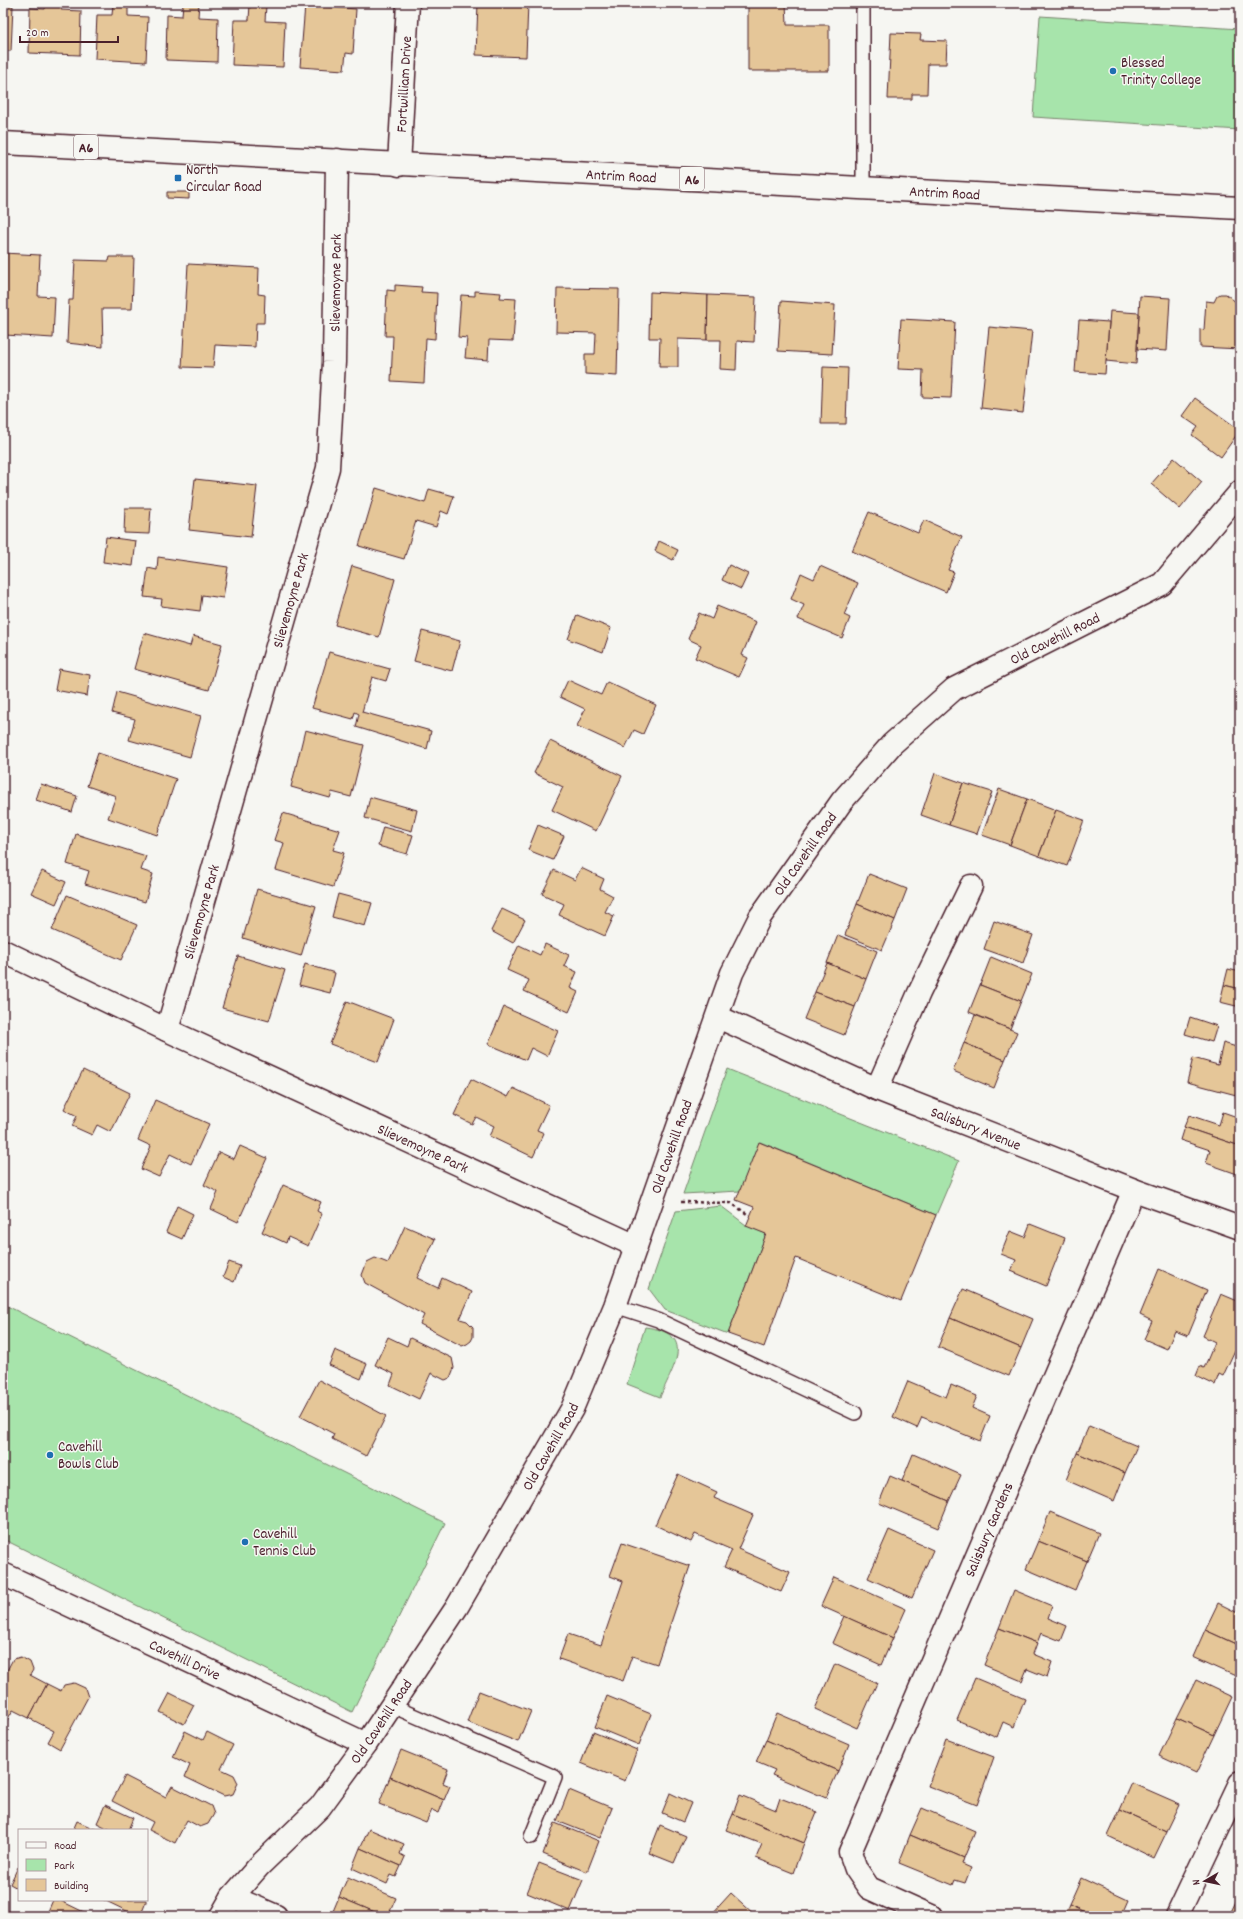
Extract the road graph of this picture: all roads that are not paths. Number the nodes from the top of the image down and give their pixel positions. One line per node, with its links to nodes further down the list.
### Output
1 (408, 3): 5 (street, Fortwilliam Drive)
2 (863, 3): 6 (lane)
3 (3, 143): 4 (street, Antrim Road / A6)
4 (337, 160): 5 (street, Antrim Road / A6); 12 (street, Slievemoyne Park)
5 (399, 164): 6 (street, Antrim Road / A6)
6 (863, 187): 7 (street, Antrim Road / A6)
7 (1240, 208)
8 (1240, 492): 11 (street, Old Cavehill Road)
9 (971, 886): 13 (street)
10 (3, 951): 12 (street, Slievemoyne Park)
11 (718, 1017): 13 (street, Salisbury Avenue); 16 (street, Old Cavehill Road)
12 (167, 1030): 16 (street, Slievemoyne Park)
13 (877, 1089): 14 (street, Salisbury Avenue)
14 (1134, 1190): 15 (street, Salisbury Avenue); 27 (street, Salisbury Gardens)
15 (1240, 1228)
16 (636, 1246): 17 (street, Old Cavehill Road)
17 (615, 1306): 18 (lane); 20 (street, Old Cavehill Road)
18 (855, 1413)
19 (3, 1574): 21 (street, Cavehill Drive)
20 (392, 1706): 21 (street, Old Cavehill Road); 23 (lane)
21 (366, 1744): 24 (street, Old Cavehill Road)
22 (1240, 1783): 28 (street)
23 (531, 1837)
24 (232, 1897): 25 (street, Old Cavehill Road); 26 (street)
25 (221, 1916)
26 (276, 1916)
27 (931, 1916)
28 (1177, 1916)

